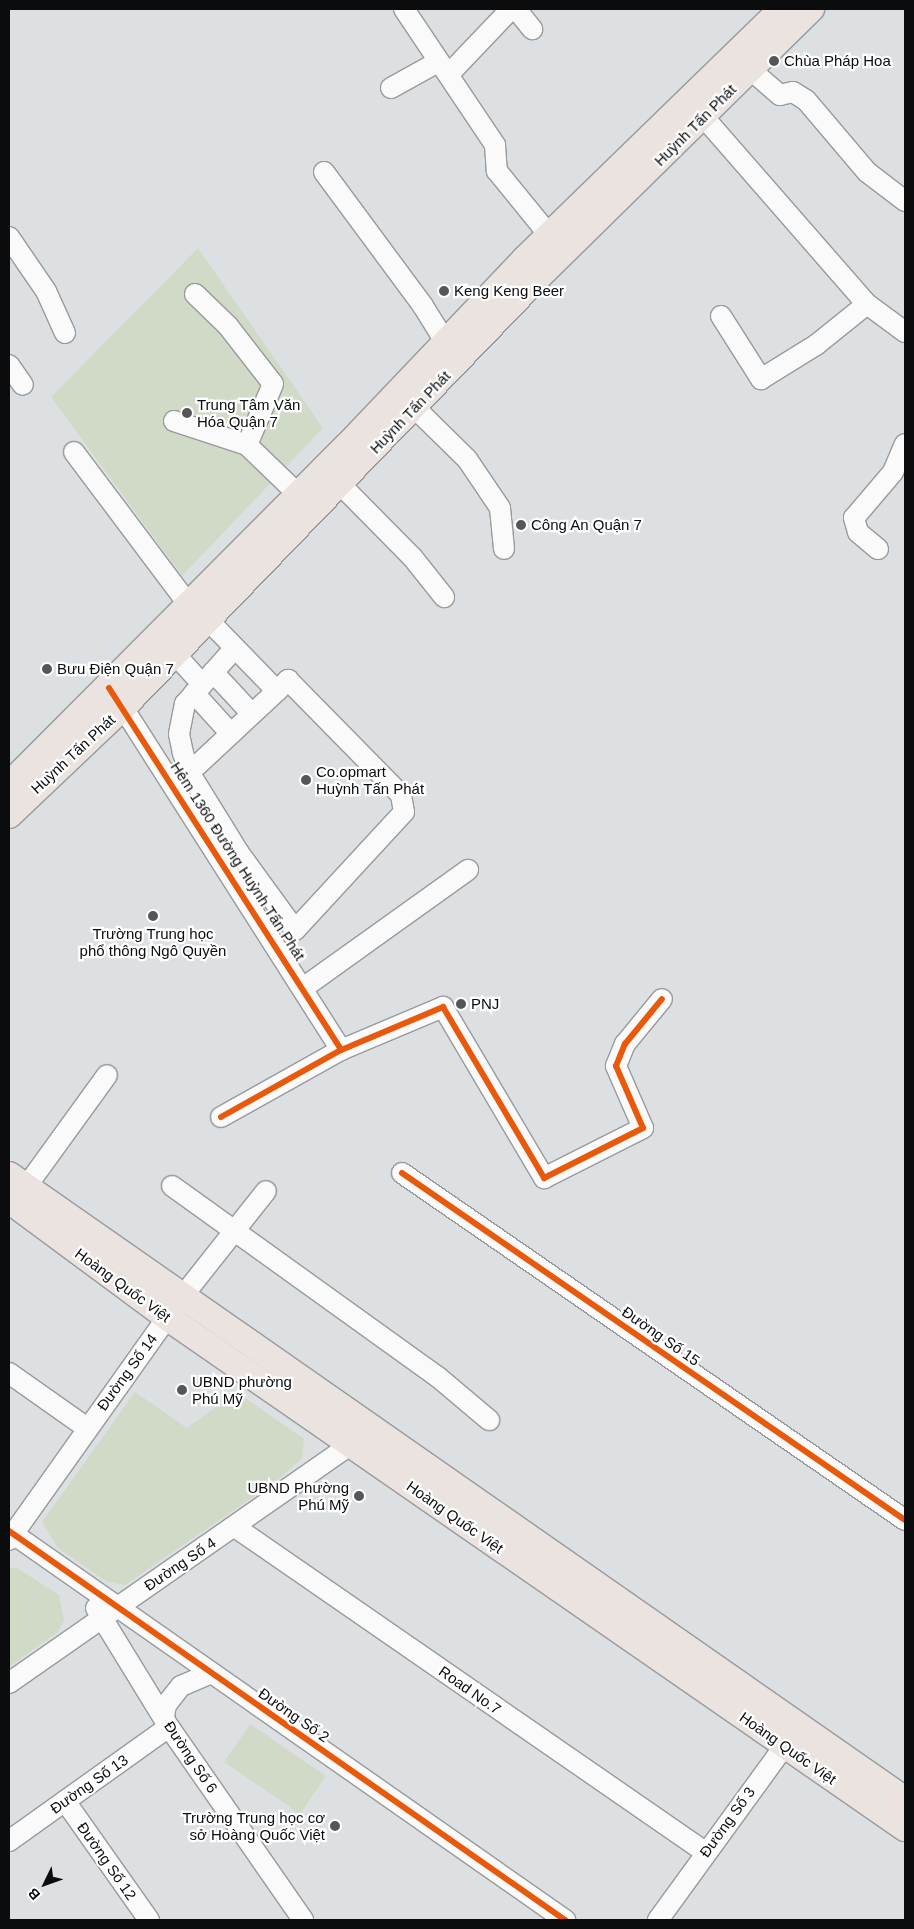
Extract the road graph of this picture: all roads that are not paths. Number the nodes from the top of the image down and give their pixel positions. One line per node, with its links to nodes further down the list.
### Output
1 (404, 9): 7 (street)
2 (511, 9): 7 (street)
3 (516, 9): 6 (street)
4 (782, 9): 10 (main road, Huỳnh Tấn Phát)
5 (811, 9): 8 (main road, Huỳnh Tấn Phát)
6 (532, 29)
7 (442, 68): 9 (street); 13 (street)
8 (751, 70): 10 (main road, Huỳnh Tấn Phát); 12 (street)
9 (392, 88)
10 (696, 109): 13 (main road, Huỳnh Tấn Phát); 16 (street); 23 (main road, Huỳnh Tấn Phát)
11 (324, 172): 20 (street)
12 (905, 201)
13 (549, 235): 20 (main road, Huỳnh Tấn Phát)
14 (9, 237): 19 (street)
15 (195, 294): 26 (street)
16 (867, 304): 17 (street); 18 (street)
17 (721, 316)
18 (905, 332)
19 (65, 333)
20 (446, 343): 29 (main road, Huỳnh Tấn Phát)
21 (9, 365): 22 (street)
22 (23, 385)
23 (414, 407): 28 (main road, Huỳnh Tấn Phát); 31 (street)
24 (174, 422): 26 (street)
25 (905, 444): 30 (street)
26 (247, 445): 29 (street)
27 (74, 452): 33 (street)
28 (340, 484): 32 (street); 33 (main road, Huỳnh Tấn Phát)
29 (299, 495): 33 (main road, Huỳnh Tấn Phát)
30 (878, 549)
31 (504, 550)
32 (444, 597)
33 (198, 612): 34 (street); 35 (main road, Huỳnh Tấn Phát); 38 (main road, Huỳnh Tấn Phát)
34 (234, 649): 36 (street); 37 (street)
35 (174, 653): 36 (street); 38 (main road, Huỳnh Tấn Phát)
36 (203, 683): 39 (street); 40 (street); 41 (street)
37 (277, 691): 39 (street); 45 (street)
38 (116, 697): 42 (main road, Huỳnh Tấn Phát); 43 (main road, Huỳnh Tấn Phát); 46 (street, Hẻm 1360 Đường Huỳnh Tấn Phát)
39 (252, 714): 40 (street)
40 (231, 734): 41 (street)
41 (190, 772): 45 (street)
42 (9, 785)
43 (9, 815)
44 (468, 870): 47 (street)
45 (295, 930): 46 (street)
46 (276, 943): 47 (street, Hẻm 1360 Đường Huỳnh Tấn Phát)
47 (303, 988): 49 (street, Hẻm 1360 Đường Huỳnh Tấn Phát)
48 (662, 999): 49 (street)
49 (341, 1050): 51 (street)
50 (106, 1075): 54 (street)
51 (221, 1116)
52 (402, 1173): 62 (street, Đường Số 15)
53 (172, 1186): 56 (street)
54 (14, 1187): 57 (main road, Hoàng Quốc Việt)
55 (266, 1191): 56 (street, Đường Số 14)
56 (233, 1230): 57 (street, Đường Số 14); 59 (street)
57 (174, 1307): 60 (street, Đường Số 14); 61 (main road, Hoàng Quốc Việt); 71 (main road, Hoàng Quốc Việt)
58 (9, 1373): 60 (street)
59 (489, 1420)
60 (87, 1428): 64 (street, Đường Số 14)
61 (351, 1444): 63 (street, Đường Số 4); 71 (main road, Hoàng Quốc Việt)
62 (905, 1520)
63 (235, 1527): 66 (street, Đường Số 4); 76 (street, Road No.7)
64 (11, 1535): 65 (street, Đường Số 2)
65 (90, 1588): 66 (street, Đường Số 2); 67 (street, Đường Số 6)
66 (115, 1605): 67 (street, Đường Số 4); 68 (street, Đường Số 2)
67 (99, 1619): 69 (street, Đường Số 4); 70 (street, Đường Số 6)
68 (211, 1673): 70 (street); 79 (street, Đường Số 2)
69 (9, 1683)
70 (167, 1722): 73 (street, Đường Số 13); 78 (street, Đường Số 6)
71 (791, 1736): 72 (main road, Hoàng Quốc Việt); 74 (main road, Hoàng Quốc Việt); 76 (street, Đường Số 3)
72 (905, 1800)
73 (65, 1801): 75 (street, Đường Số 13); 77 (street, Đường Số 12)
74 (905, 1828)
75 (9, 1841)
76 (705, 1852): 80 (street, Đường Số 3)
77 (149, 1920)
78 (303, 1920)
79 (565, 1920)
80 (658, 1920)

